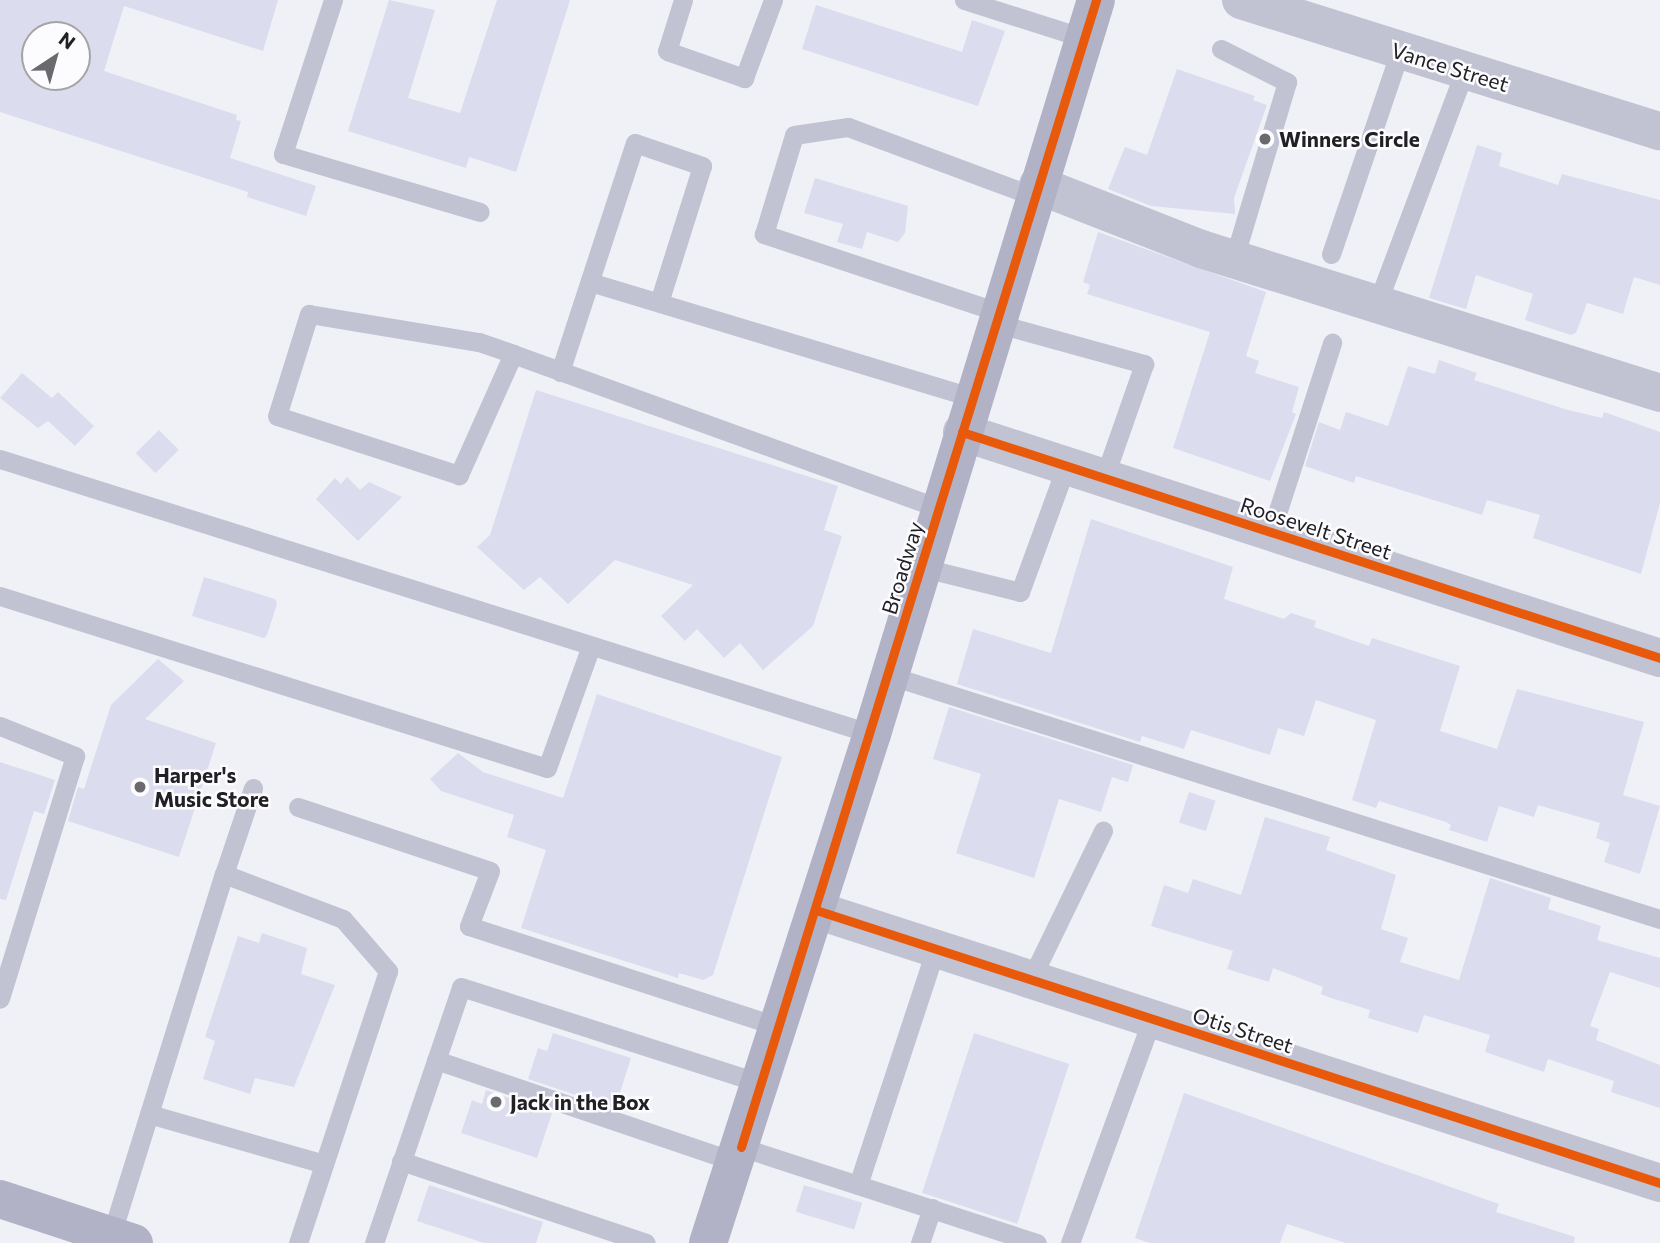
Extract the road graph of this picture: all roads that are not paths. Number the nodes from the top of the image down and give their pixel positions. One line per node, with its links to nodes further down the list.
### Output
1 (333, 0): 14 (lane)
2 (683, 0): 3 (lane)
3 (773, 0)
4 (964, 0): 8 (lane)
5 (1096, 0): 8 (main road, Broadway)
6 (1241, 0): 7 (street, Vance Street)
7 (1315, 11): 10 (street, Vance Street)
8 (1084, 38): 13 (main road, Broadway)
9 (1221, 49): 16 (lane)
10 (1401, 51): 11 (street, Vance Street); 15 (lane)
11 (1464, 72): 12 (street, Vance Street); 19 (lane)
12 (1660, 131)
13 (1036, 191): 16 (street); 20 (main road, Broadway); 20 (lane)
14 (480, 212)
15 (1331, 254)
16 (1234, 259): 19 (street)
17 (590, 282): 18 (lane); 18 (lane); 23 (lane)
18 (659, 302): 25 (lane)
19 (1377, 304): 24 (street)
20 (997, 318): 25 (main road, Broadway); 28 (lane)
21 (1332, 343): 30 (lane)
22 (513, 354): 22 (lane); 23 (lane)
23 (560, 372): 29 (lane)
24 (1660, 393)
25 (967, 414): 27 (street, Roosevelt Street); 29 (main road, Broadway)
26 (0, 458): 33 (lane)
27 (1066, 466): 28 (street, Roosevelt Street); 31 (lane)
28 (1104, 478): 30 (street, Roosevelt Street)
29 (939, 508): 31 (main road, Broadway)
30 (1271, 532): 34 (street, Roosevelt Street)
31 (920, 567): 35 (main road, Broadway)
32 (0, 596): 33 (lane)
33 (591, 646): 37 (lane)
34 (1660, 658)
35 (888, 675): 37 (main road, Broadway); 43 (lane)
36 (0, 726): 46 (lane)
37 (872, 734): 42 (main road, Broadway)
38 (253, 788): 41 (lane)
39 (298, 807): 48 (lane)
40 (1102, 831): 45 (lane)
41 (224, 874): 51 (lane); 54 (lane)
42 (816, 910): 44 (street, Otis Street); 48 (main road, Broadway)
43 (1660, 919)
44 (936, 948): 45 (street, Otis Street); 56 (lane)
45 (1031, 979): 47 (street, Otis Street)
46 (0, 999)
47 (1152, 1018): 55 (street, Otis Street); 67 (lane)
48 (779, 1027): 50 (main road, Broadway)
49 (436, 1060): 50 (lane); 52 (lane); 53 (lane)
50 (761, 1083): 52 (main road, Broadway)
51 (149, 1114): 54 (lane); 59 (lane)
52 (738, 1154): 56 (lane); 61 (main road, Broadway)
53 (401, 1161): 63 (lane); 64 (lane)
54 (324, 1164): 62 (lane)
55 (1660, 1183)
56 (858, 1185): 58 (lane)
57 (0, 1199): 59 (main road)
58 (932, 1209): 60 (lane); 65 (lane)
59 (122, 1239)
60 (1012, 1239): 66 (lane)
61 (718, 1240)
62 (298, 1243)
63 (373, 1243)
64 (646, 1243)
65 (920, 1243)
66 (1037, 1243)
67 (1070, 1243)

